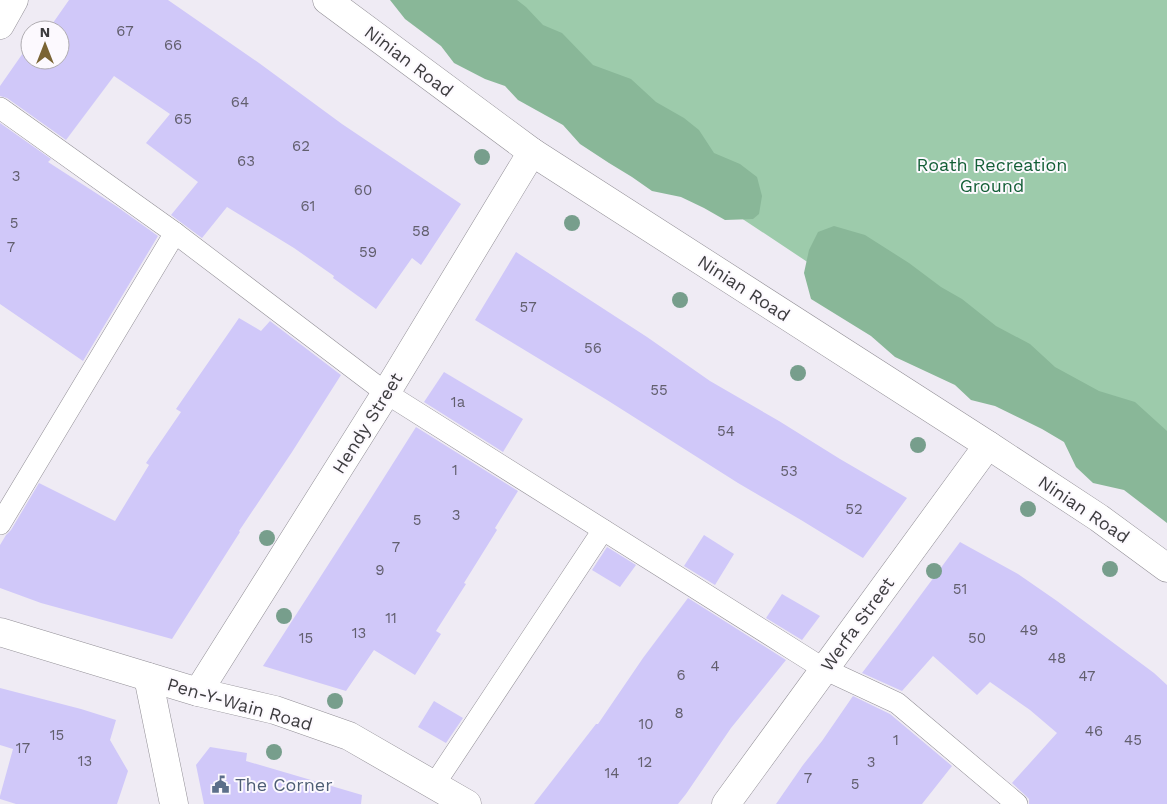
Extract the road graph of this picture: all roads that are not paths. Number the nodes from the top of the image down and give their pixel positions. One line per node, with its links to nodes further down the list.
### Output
1 (14, 0): 3 (street)
2 (328, 0): 5 (street, Ninian Road)
3 (0, 24)
4 (0, 108): 6 (lane)
5 (532, 152): 7 (street, Hendy Street); 8 (street, Ninian Road)
6 (175, 233): 7 (lane); 9 (lane)
7 (386, 393): 10 (lane); 15 (street, Hendy Street)
8 (988, 445): 11 (street, Ninian Road); 13 (street, Werfa Street)
9 (0, 524)
10 (603, 530): 13 (lane); 16 (lane)
11 (1167, 568)
12 (0, 632): 14 (street, Pen-Y-Wain Road)
13 (824, 669): 17 (lane); 20 (street, Werfa Street)
14 (148, 677): 15 (street, Pen-Y-Wain Road); 18 (street)
15 (198, 692): 16 (street, Pen-Y-Wain Road)
16 (434, 785): 19 (street, Pen-Y-Wain Road)
17 (1012, 802)
18 (174, 804)
19 (468, 804)
20 (726, 804)

